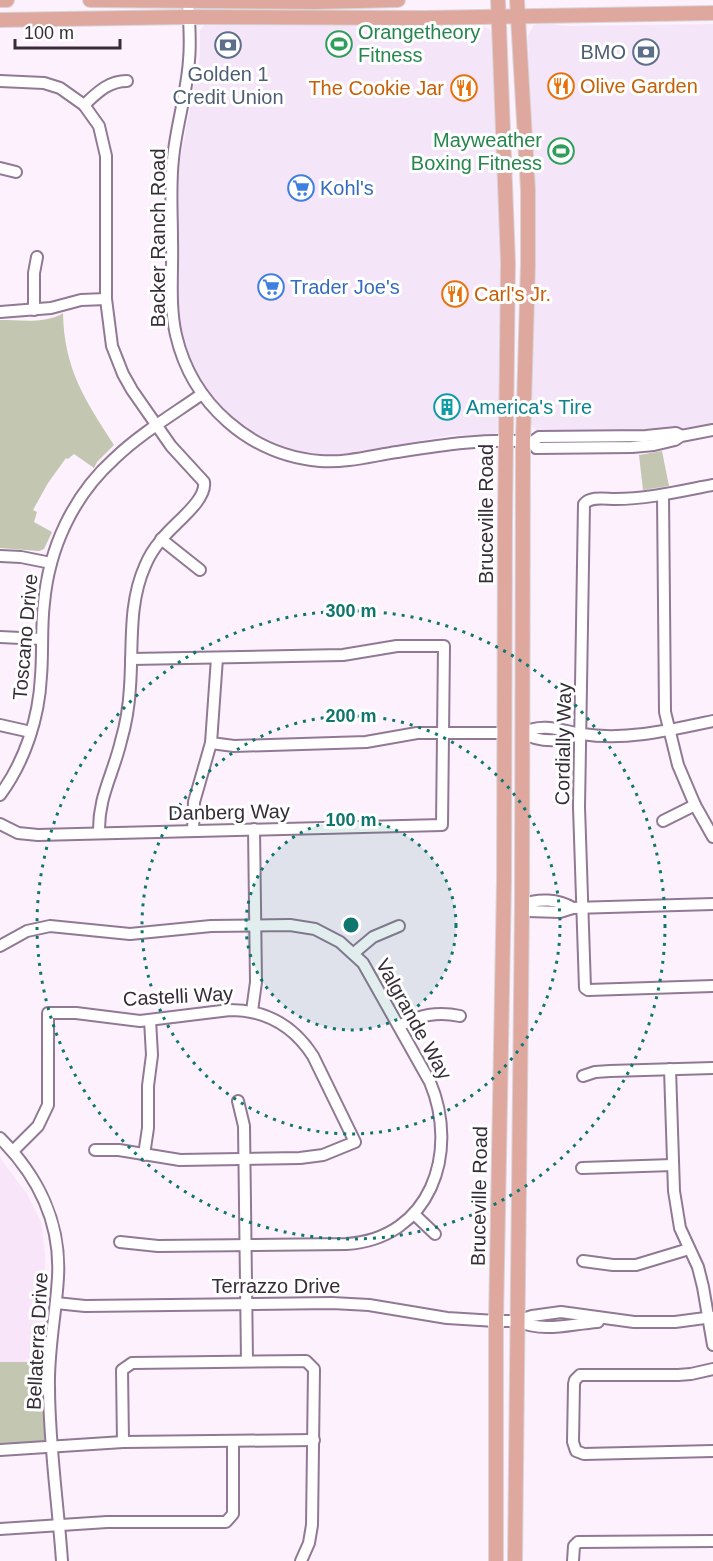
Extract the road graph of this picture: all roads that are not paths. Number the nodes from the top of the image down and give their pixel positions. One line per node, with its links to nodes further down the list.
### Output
1 (0, 0): 2 (main road)
2 (7, 0)
3 (90, 0): 7 (main road)
4 (398, 0): 7 (main road)
5 (498, 0): 10 (main road, Bruceville Road)
6 (517, 0): 11 (main road, Bruceville Road)
7 (188, 1): 9 (street, Backer Ranch Road)
8 (713, 13): 11 (main road)
9 (189, 17): 10 (main road); 12 (main road); 26 (street, Backer Ranch Road)
10 (499, 17): 11 (main road); 17 (main road, Bruceville Road)
11 (517, 17): 19 (main road, Bruceville Road)
12 (0, 20)
13 (0, 81): 15 (street)
14 (127, 81): 15 (street)
15 (84, 105): 22 (street)
16 (0, 168): 18 (street)
17 (505, 170): 19 (main road, Bruceville Road); 21 (main road, Bruceville Road)
18 (16, 172)
19 (527, 253): 25 (main road, Bruceville Road)
20 (37, 257): 23 (street)
21 (508, 263): 25 (main road, Bruceville Road); 29 (main road, Bruceville Road)
22 (106, 299): 23 (street); 27 (street)
23 (34, 310): 24 (street)
24 (0, 312)
25 (525, 347): 30 (main road, Bruceville Road)
26 (202, 394): 27 (street, Toscano Drive); 29 (street, Backer Ranch Road)
27 (157, 425): 33 (street); 35 (street, Toscano Drive)
28 (713, 430): 30 (street, Backer Ranch Road)
29 (506, 441): 30 (street, Backer Ranch Road); 39 (main road, Bruceville Road)
30 (528, 442): 47 (main road, Bruceville Road)
31 (713, 485): 32 (street, Cordially Way)
32 (663, 495): 44 (street); 49 (street, Cordially Way)
33 (161, 539): 36 (street); 41 (street)
34 (0, 556): 35 (street)
35 (51, 563): 38 (street, Toscano Drive)
36 (200, 570)
37 (0, 637): 38 (street)
38 (42, 639): 45 (street, Toscano Drive)
39 (504, 657): 46 (main road, Bruceville Road); 47 (main road, Bruceville Road)
40 (217, 658): 41 (street); 48 (street); 50 (street)
41 (131, 659): 58 (street)
42 (713, 721): 44 (street)
43 (0, 725): 45 (street)
44 (669, 730): 49 (street); 52 (street)
45 (31, 732): 51 (street, Toscano Drive)
46 (504, 733): 48 (street); 57 (main road, Bruceville Road)
47 (523, 733): 49 (street); 61 (main road, Bruceville Road)
48 (443, 734): 50 (street); 55 (street, Danberg Way)
49 (581, 734): 62 (street, Cordially Way)
50 (211, 743): 56 (street)
51 (0, 795)
52 (695, 805): 53 (street); 59 (street)
53 (663, 821)
54 (0, 824): 58 (street, Danberg Way)
55 (254, 830): 56 (street, Danberg Way); 63 (street)
56 (193, 831): 58 (street, Danberg Way)
57 (503, 832): 61 (main road, Bruceville Road); 92 (main road, Bruceville Road)
58 (99, 834)
59 (713, 837)
60 (713, 904): 62 (street)
61 (522, 905): 62 (street); 93 (main road, Bruceville Road)
62 (577, 908): 67 (street, Cordially Way)
63 (255, 926): 65 (street, Valgrande Way); 66 (street, Valgrande Way); 68 (street)
64 (399, 926): 66 (street)
65 (0, 946)
66 (354, 953): 71 (street, Valgrande Way)
67 (713, 986)
68 (252, 1011): 70 (street, Castelli Way); 80 (street, Castelli Way)
69 (460, 1016): 71 (street)
70 (150, 1020): 78 (street, Castelli Way); 79 (street)
71 (399, 1026): 83 (street, Valgrande Way)
72 (713, 1068): 73 (street)
73 (670, 1069): 74 (street); 81 (street)
74 (583, 1076)
75 (238, 1101): 80 (street)
76 (0, 1138): 78 (street, Bellaterra Drive)
77 (95, 1150): 79 (street, Castelli Way)
78 (13, 1151): 89 (street, Bellaterra Drive)
79 (144, 1155): 80 (street, Castelli Way)
80 (244, 1159): 86 (street)
81 (673, 1164): 82 (street); 87 (street)
82 (582, 1168)
83 (414, 1214): 84 (street); 86 (street, Valgrande Way)
84 (435, 1234)
85 (120, 1242): 86 (street, Valgrande Way)
86 (245, 1245): 90 (street)
87 (689, 1249): 88 (street); 91 (street)
88 (583, 1261)
89 (56, 1303): 90 (street, Terrazzo Drive); 100 (street, Bellaterra Drive)
90 (246, 1304): 92 (street, Terrazzo Drive); 95 (street)
91 (711, 1317): 93 (street, Terrazzo Drive); 94 (street)
92 (496, 1321): 93 (street, Terrazzo Drive); 108 (main road, Bruceville Road)
93 (516, 1321): 109 (main road, Bruceville Road)
94 (713, 1345)
95 (247, 1361): 97 (street); 98 (street)
96 (713, 1369): 102 (street)
97 (314, 1440): 99 (street); 107 (street)
98 (123, 1442): 99 (street); 100 (street)
99 (233, 1442): 103 (street)
100 (53, 1447): 101 (street); 103 (street, Bellaterra Drive)
101 (0, 1450)
102 (713, 1451)
103 (60, 1525): 104 (street); 106 (street, Bellaterra Drive)
104 (0, 1529)
105 (713, 1541): 110 (street)
106 (62, 1561)
107 (301, 1561)
108 (496, 1561)
109 (515, 1561)
110 (573, 1561)

